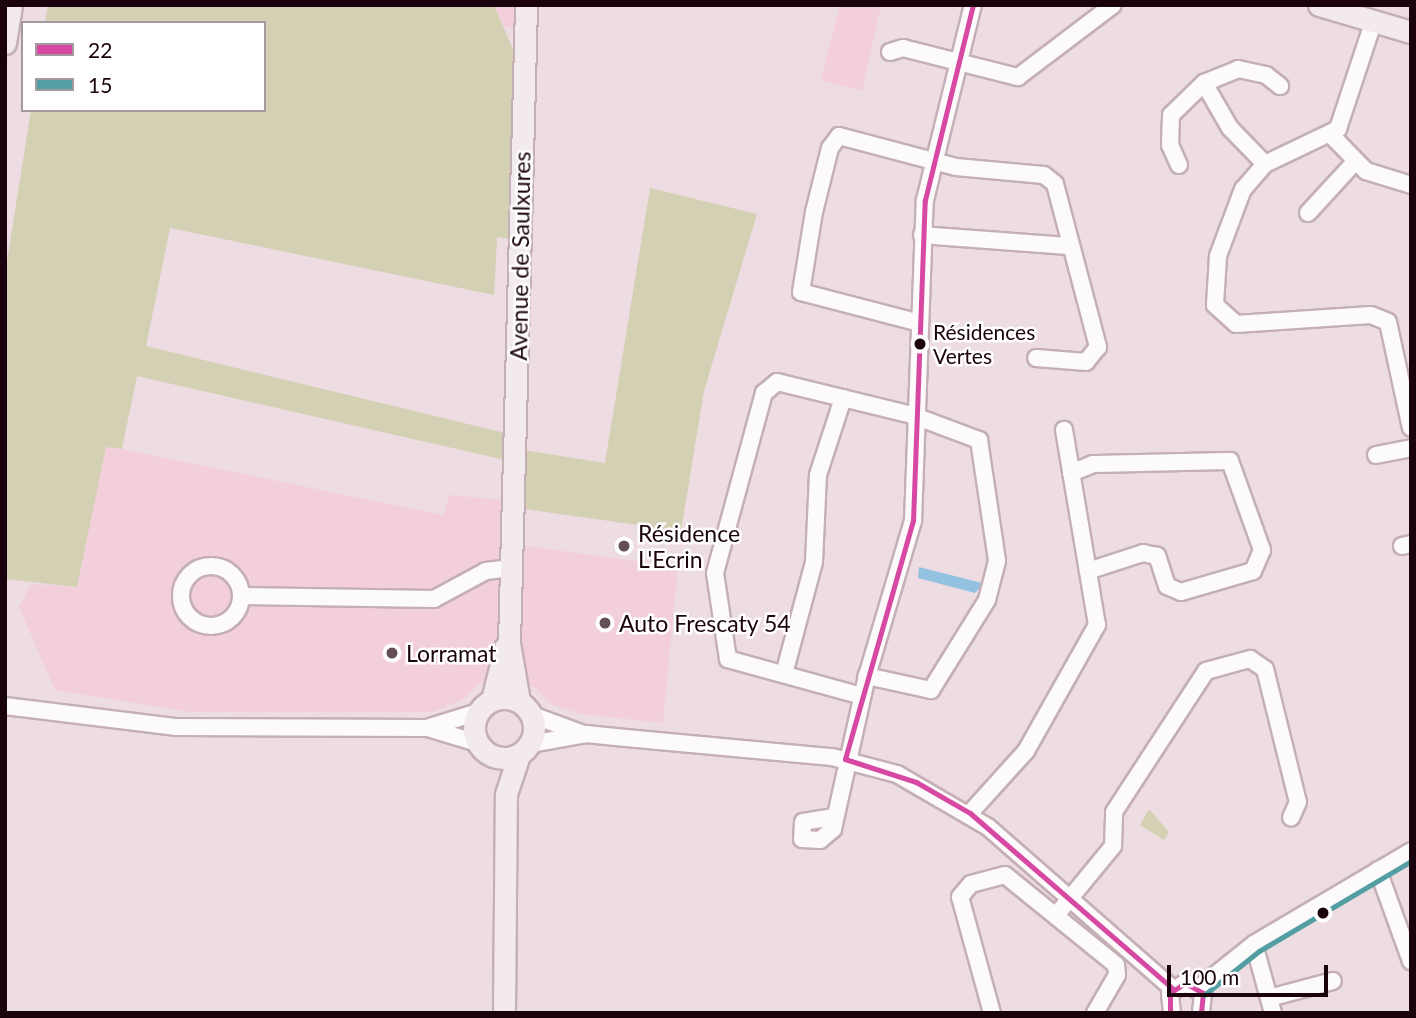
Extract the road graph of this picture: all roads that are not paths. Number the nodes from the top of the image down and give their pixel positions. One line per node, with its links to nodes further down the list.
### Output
1 (11, 5): 8 (main road)
2 (526, 5): 32 (main road, Avenue de Saulxures)
3 (973, 5): 10 (street)
4 (1113, 5): 10 (street)
5 (1319, 5): 6 (main road)
6 (1373, 23): 7 (main road); 13 (street)
7 (1411, 32)
8 (5, 43)
9 (890, 52): 10 (street)
10 (958, 62): 14 (street)
11 (1204, 83): 12 (street); 16 (street); 17 (street)
12 (1280, 86)
13 (1332, 136): 15 (street); 17 (street)
14 (932, 158): 20 (street); 21 (street); 22 (street)
15 (1354, 163): 18 (street); 19 (street)
16 (1179, 164)
17 (1265, 164): 25 (street)
18 (1411, 185)
19 (1308, 213)
20 (922, 235): 21 (street); 22 (street)
21 (1067, 246): 23 (street)
22 (920, 323): 26 (street)
23 (1036, 358)
24 (843, 398): 26 (street); 36 (street); 36 (street)
25 (1408, 398): 27 (street)
26 (917, 416): 37 (street); 37 (street)
27 (1411, 428)
28 (1064, 430): 31 (street)
29 (1411, 448): 30 (street)
30 (1376, 455)
31 (1071, 473): 33 (street); 33 (street)
32 (511, 568): 34 (street); 35 (main road, Avenue de Saulxures)
33 (1088, 570): 48 (street)
34 (242, 596)
35 (509, 643): 40 (main road); 41 (main road)
36 (785, 674): 38 (street)
37 (867, 676): 38 (street)
38 (862, 695): 46 (street)
39 (6, 705): 42 (street)
40 (485, 706): 41 (main road); 42 (street); 44 (main road)
41 (526, 708): 43 (street); 45 (main road)
42 (428, 728): 44 (street)
43 (586, 734): 45 (street); 46 (street)
44 (483, 749): 45 (main road); 47 (main road)
45 (524, 749): 47 (main road)
46 (845, 759): 48 (street); 49 (street)
47 (506, 794): 62 (main road)
48 (970, 813): 53 (street)
49 (834, 817)
50 (1291, 818): 53 (street)
51 (1411, 851): 52 (street)
52 (1378, 870): 55 (street); 56 (street)
53 (1070, 899): 54 (street); 60 (street)
54 (1058, 913): 63 (street); 64 (street)
55 (1408, 941): 57 (street)
56 (1254, 944): 59 (street); 61 (street)
57 (1411, 961)
58 (1333, 981): 61 (street)
59 (1199, 988): 60 (street); 66 (street)
60 (1173, 989): 65 (street)
61 (1271, 1005)
62 (504, 1013)
63 (992, 1013)
64 (1095, 1013)
65 (1172, 1013)
66 (1201, 1013)

